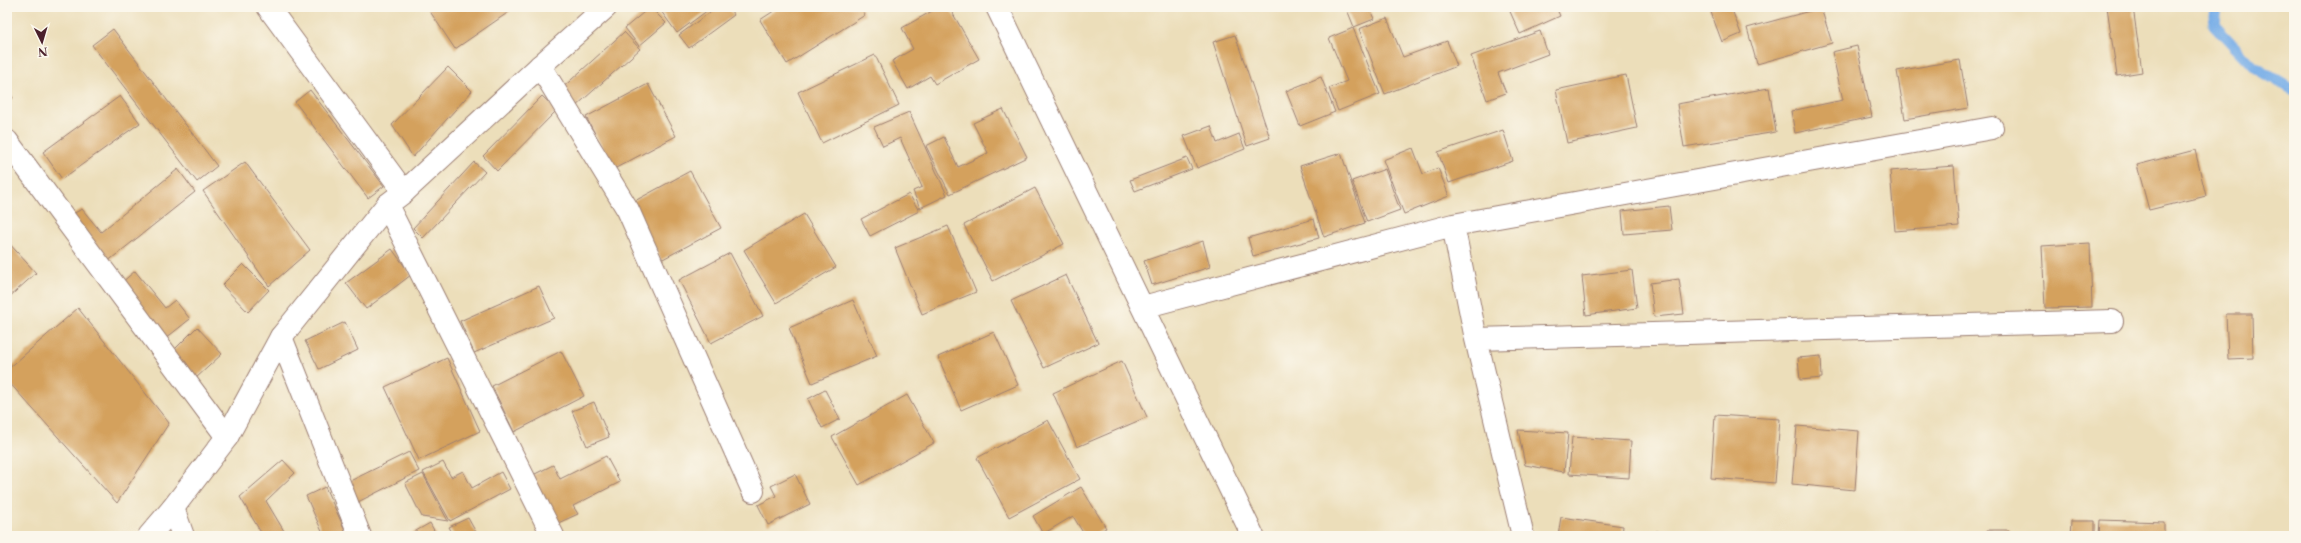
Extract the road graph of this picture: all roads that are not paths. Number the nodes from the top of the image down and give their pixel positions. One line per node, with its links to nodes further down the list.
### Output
1 (268, 7): 7 (street)
2 (606, 7): 4 (street)
3 (997, 7): 9 (street)
4 (540, 66): 7 (street); 14 (street)
5 (1992, 128): 8 (street)
6 (7, 140): 13 (street)
7 (395, 199): 11 (street); 19 (street)
8 (1453, 225): 9 (street); 12 (street)
9 (1143, 307): 20 (street)
10 (2112, 321): 12 (street)
11 (281, 337): 13 (street); 18 (street)
12 (1476, 339): 21 (street)
13 (226, 437): 15 (street)
14 (753, 491)
15 (173, 508): 16 (street); 17 (street)
16 (149, 536)
17 (184, 536)
18 (360, 536)
19 (553, 536)
20 (1253, 536)
21 (1523, 536)

